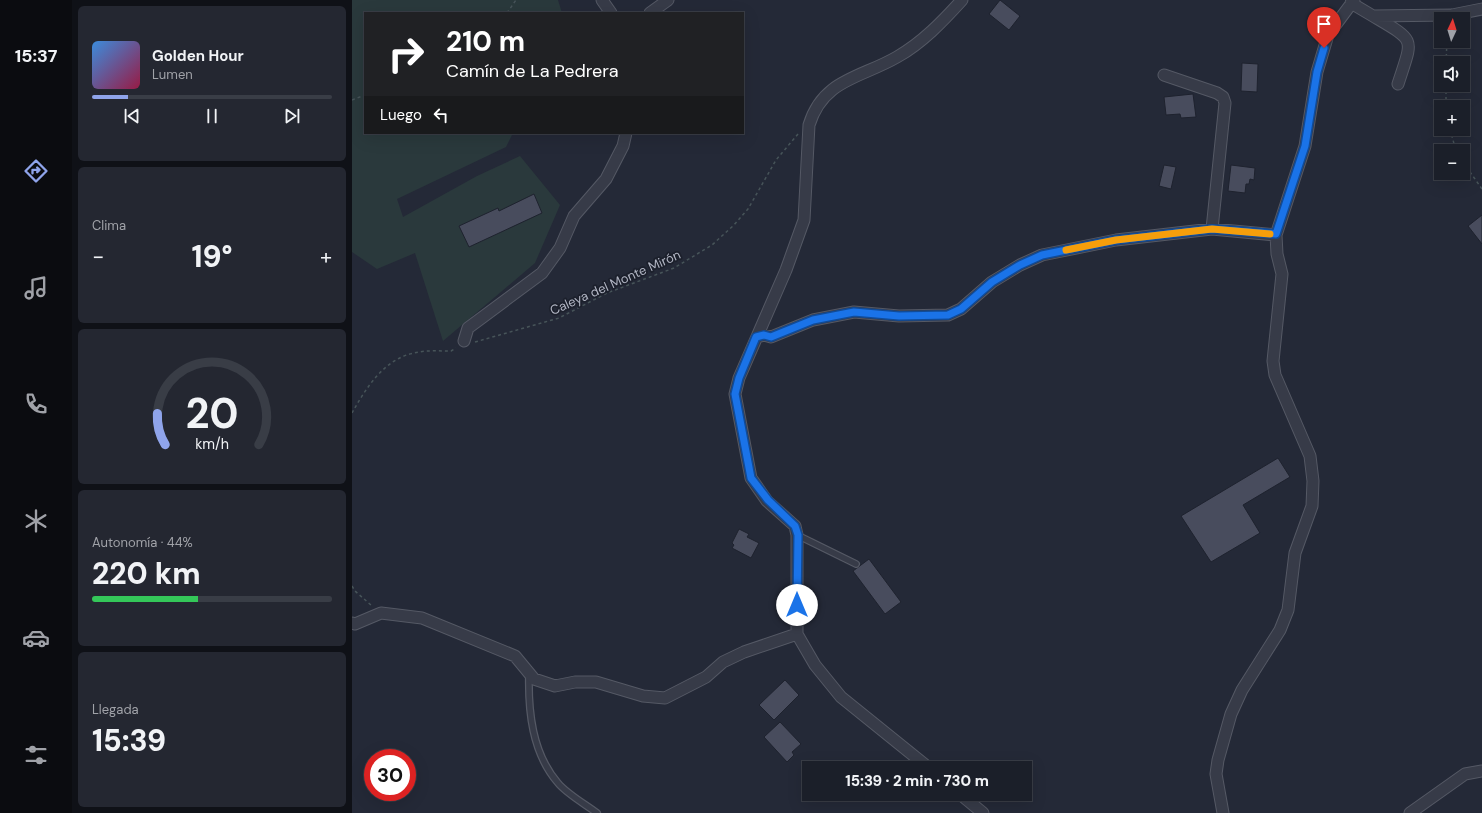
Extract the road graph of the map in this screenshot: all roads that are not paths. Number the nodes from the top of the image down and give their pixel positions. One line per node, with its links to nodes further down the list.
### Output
1 (602, 0): 6 (street)
2 (668, 0): 7 (street)
3 (962, 0): 14 (street)
4 (1353, 2): 8 (street); 13 (street)
5 (1482, 9): 8 (street)
6 (610, 12)
7 (651, 12)
8 (1373, 16): 10 (street)
9 (1164, 74): 12 (street)
10 (1398, 84)
11 (626, 134): 15 (street)
12 (1212, 229): 13 (street); 14 (street)
13 (1276, 234): 26 (street)
14 (756, 337): 16 (street)
15 (464, 341)
16 (798, 535): 17 (lane); 19 (street)
17 (856, 564)
18 (352, 623): 20 (street)
19 (797, 634): 20 (street); 21 (street)
20 (529, 673): 24 (lane)
21 (919, 761)
22 (1482, 771): 27 (street)
23 (968, 801): 25 (street)
24 (597, 813)
25 (983, 813)
26 (1222, 813)
27 (1410, 813)

